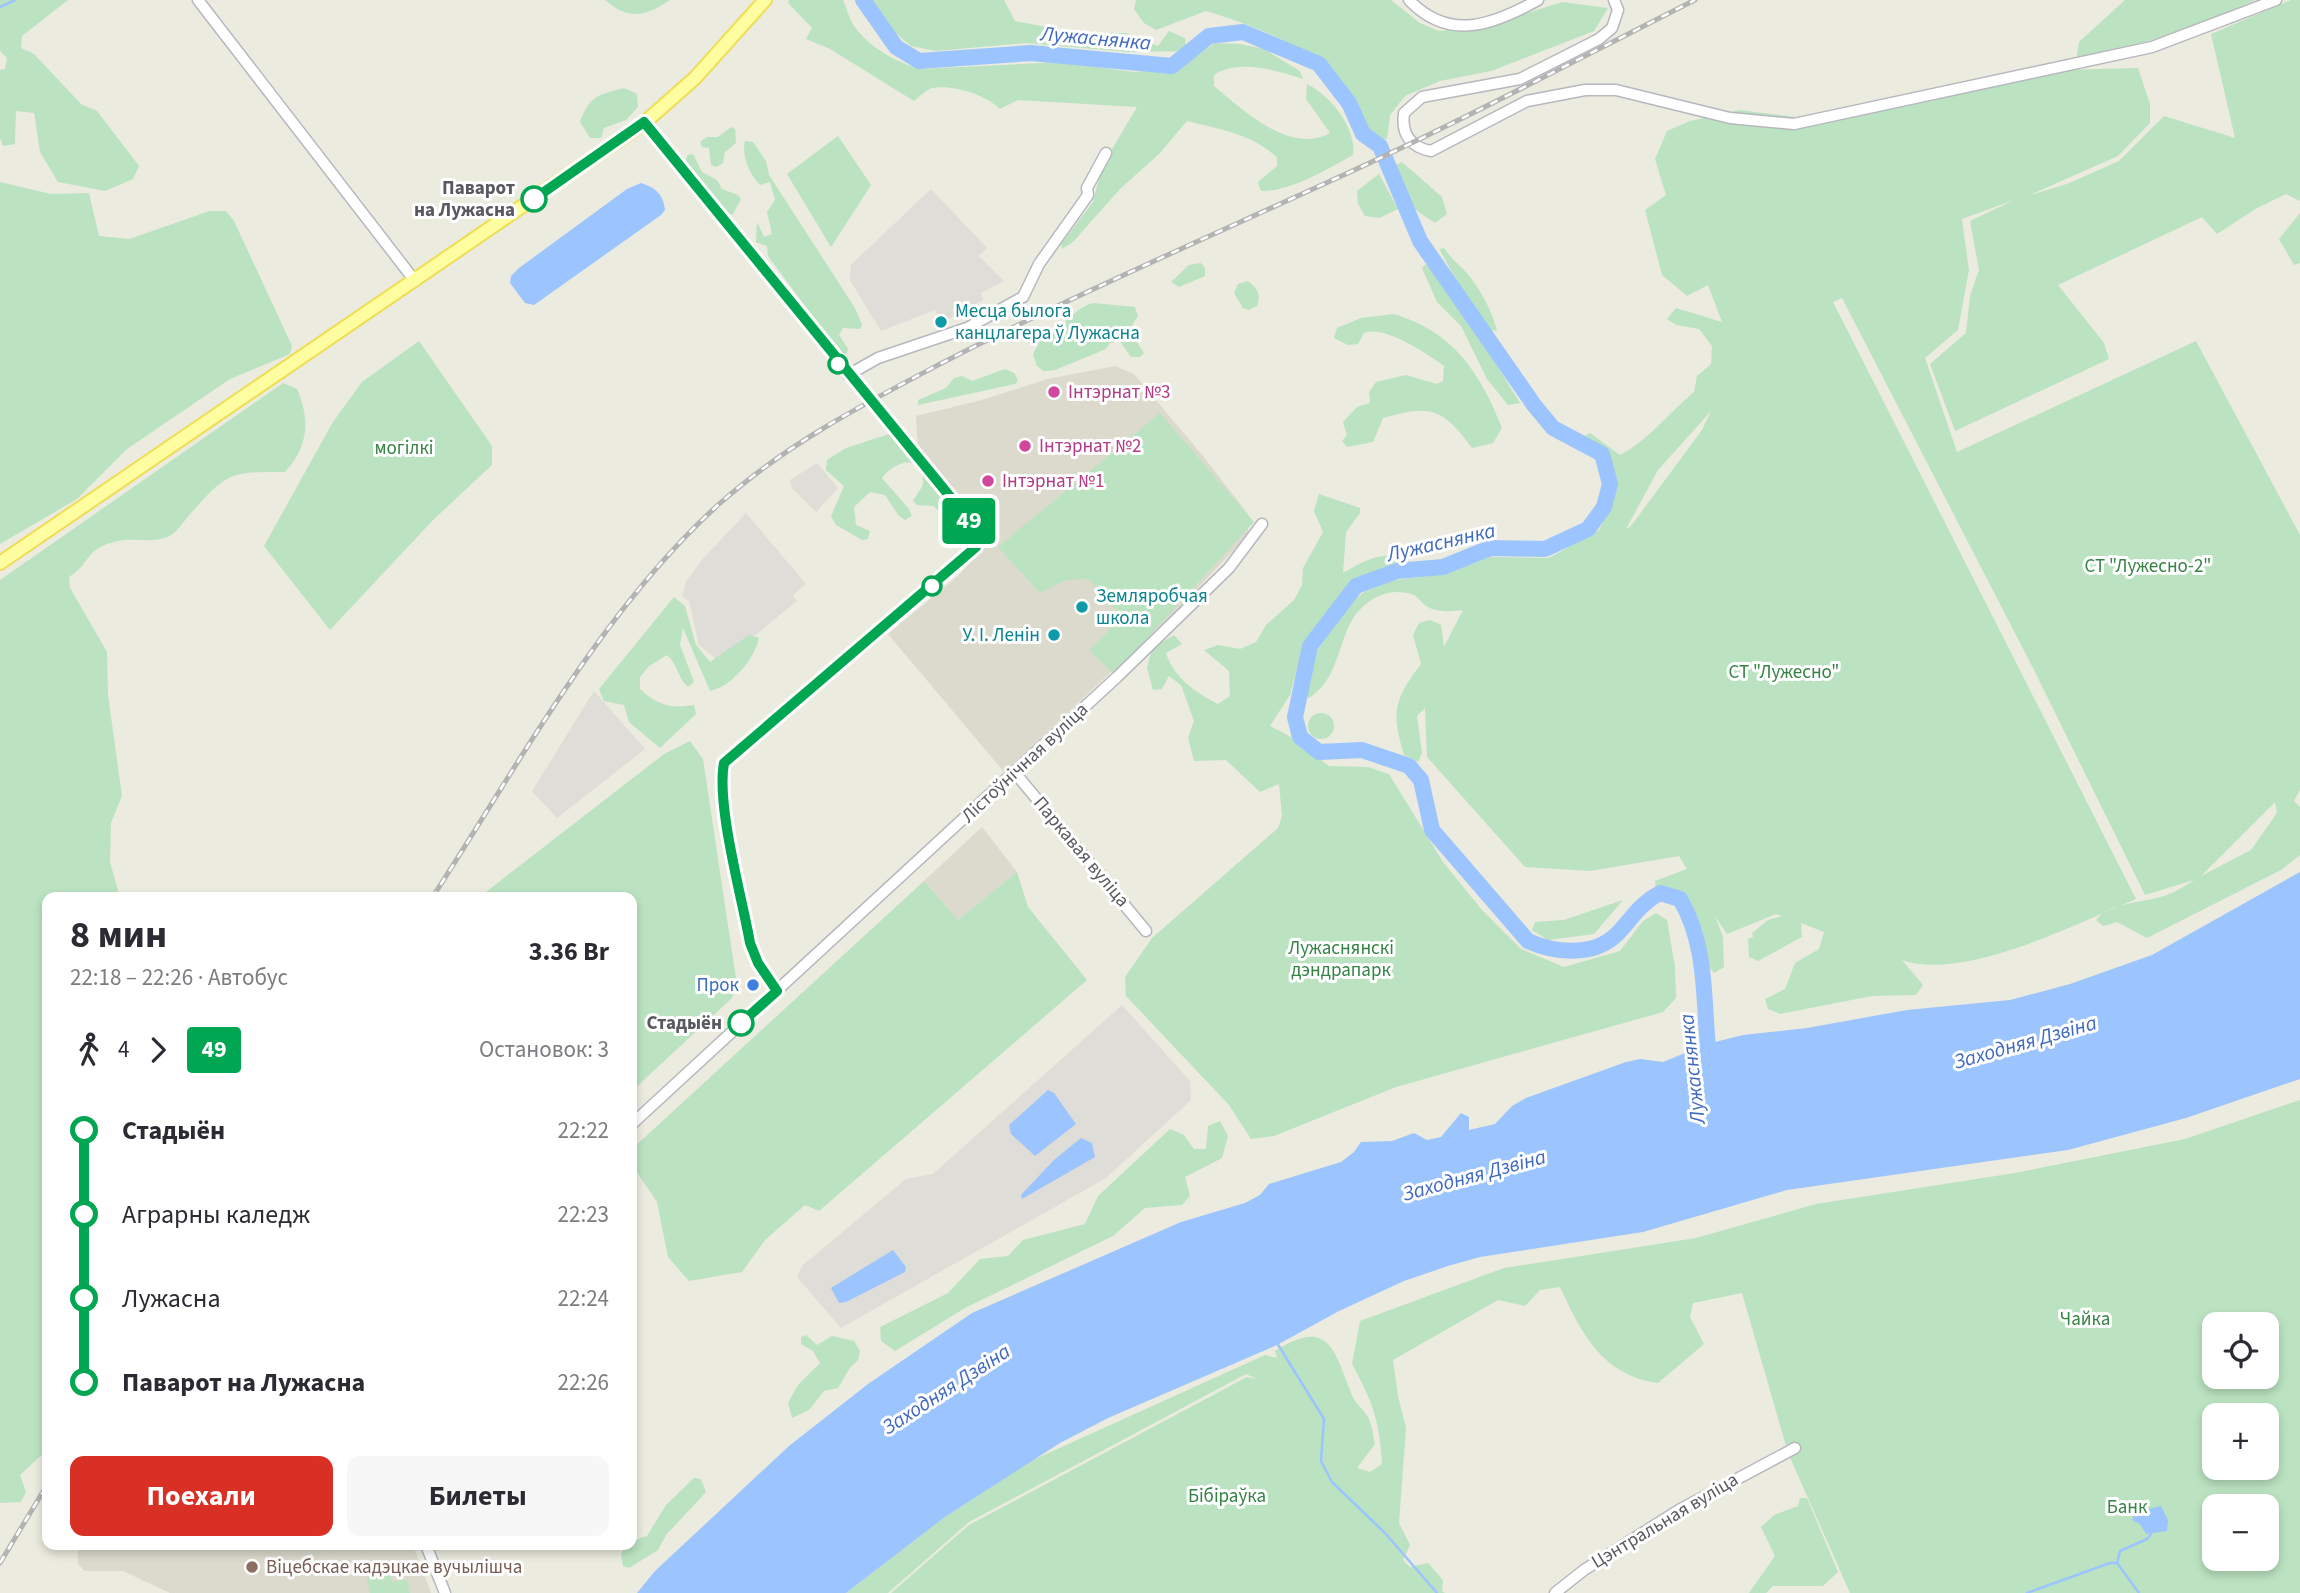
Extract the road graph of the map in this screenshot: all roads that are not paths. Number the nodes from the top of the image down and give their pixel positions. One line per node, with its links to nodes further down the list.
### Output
1 (198, 0): 9 (street)
2 (765, 0): 7 (main road)
3 (1409, 0): 4 (street)
4 (1538, 0)
5 (1614, 0): 6 (street)
6 (2276, 0)
7 (644, 122): 9 (main road); 10 (street)
8 (1106, 153): 10 (street)
9 (415, 281): 12 (main road)
10 (848, 375): 15 (street)
11 (1262, 524): 13 (street, Лістоўнічная вуліца)
12 (0, 563)
13 (1016, 774): 14 (street, Паркавая вуліца); 15 (street, Лістоўнічная вуліца)
14 (1146, 931)
15 (777, 991): 16 (street, Лістоўнічная вуліца)
16 (637, 1119)
17 (1795, 1448): 20 (street, Цэнтральная вуліца)
18 (428, 1550): 19 (street)
19 (445, 1593)
20 (1555, 1593)

